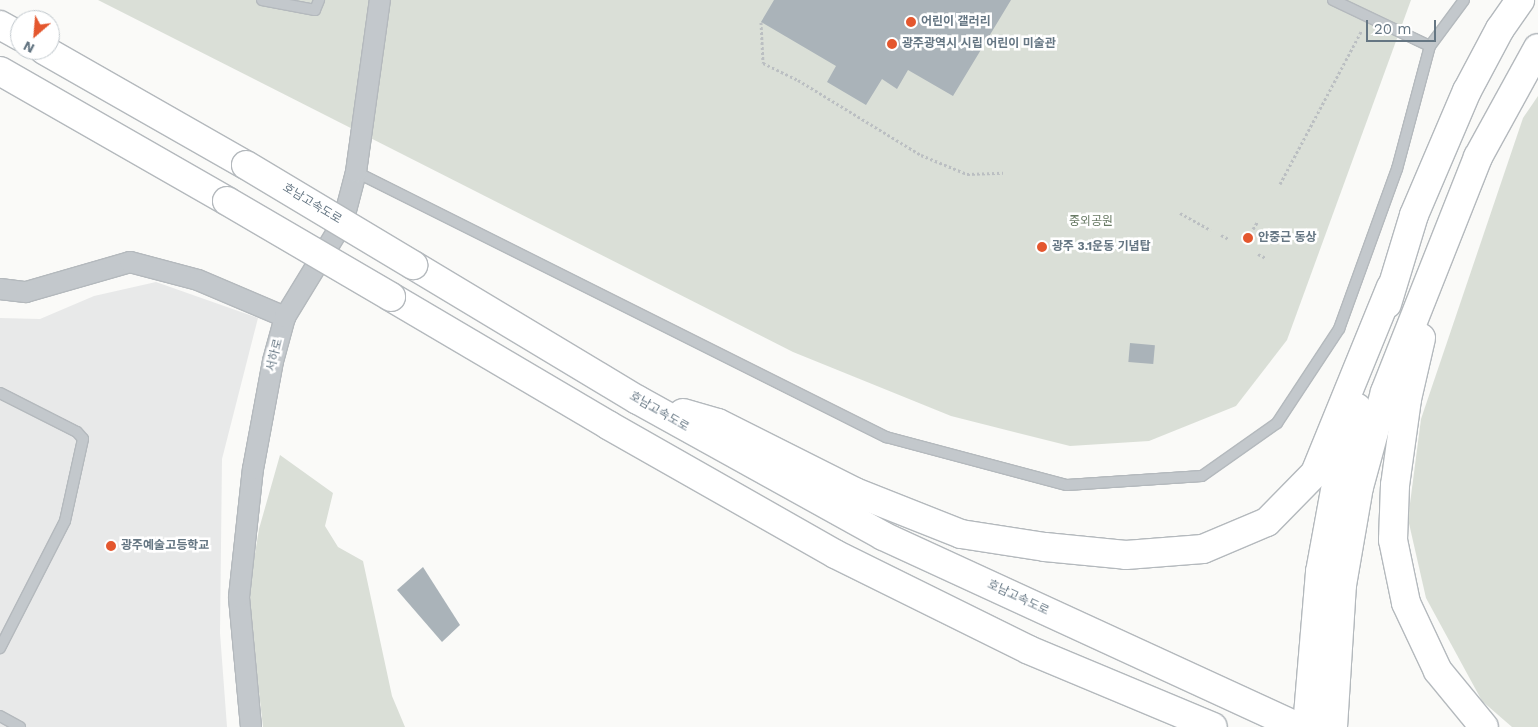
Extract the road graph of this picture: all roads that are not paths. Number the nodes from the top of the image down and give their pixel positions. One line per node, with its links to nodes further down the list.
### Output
1 (262, 0): 2 (lane)
2 (319, 0)
3 (380, 0): 11 (street, 서하로)
4 (1334, 0): 7 (lane)
5 (1464, 0): 7 (lane)
6 (1520, 0): 13 (highway)
7 (1430, 46): 11 (lane)
8 (1538, 48): 12 (highway)
9 (60, 59): 17 (highway, 호남고속도로, bridge)
10 (0, 71): 23 (highway, bridge)
11 (356, 172): 15 (street, 서하로)
12 (1438, 264): 19 (highway); 27 (highway)
13 (1391, 287): 17 (highway); 19 (highway)
14 (0, 289): 15 (street)
15 (285, 317): 22 (street, 서하로)
16 (0, 393): 18 (lane)
17 (638, 400): 24 (highway, 호남고속도로)
18 (0, 648)
19 (1322, 694): 25 (highway); 26 (highway)
20 (0, 716): 21 (lane)
21 (20, 727)
22 (251, 727)
23 (1213, 727)
24 (1299, 727)
25 (1307, 727)
26 (1333, 727)
27 (1484, 727)

